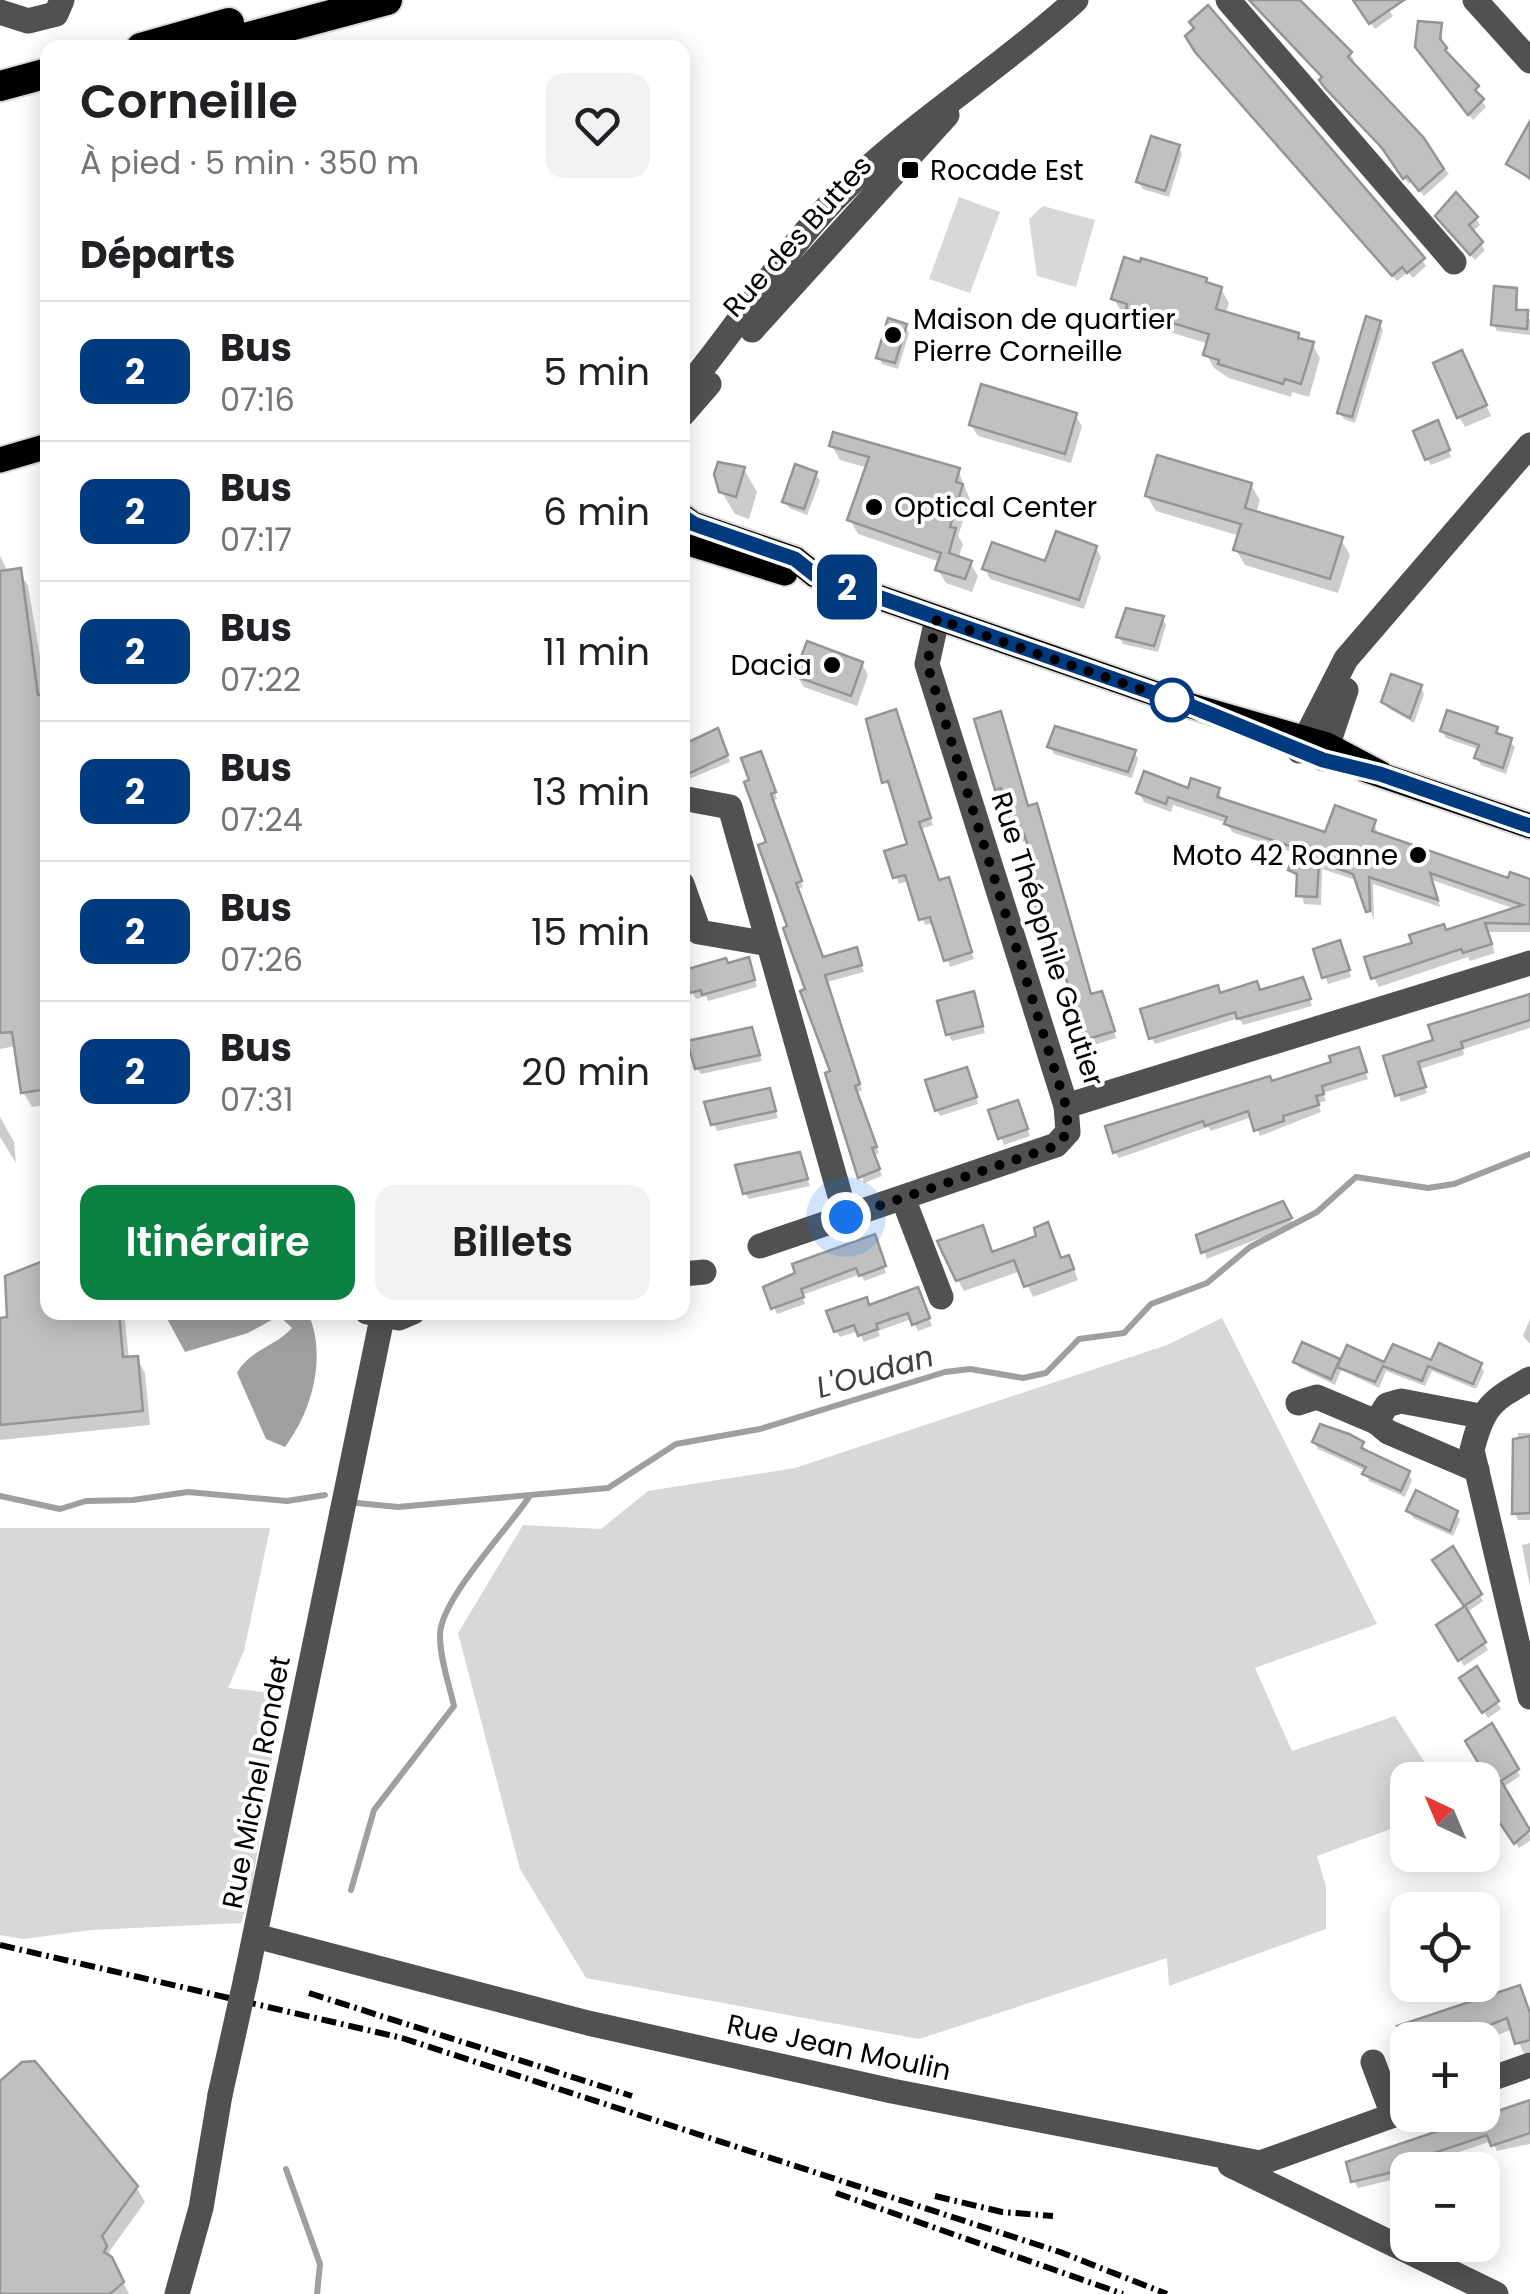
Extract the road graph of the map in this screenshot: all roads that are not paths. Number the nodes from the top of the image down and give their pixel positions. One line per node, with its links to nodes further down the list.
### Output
1 (62, 0): 7 (street)
2 (313, 0): 8 (highway)
3 (387, 0): 9 (highway)
4 (1076, 0): 14 (street, Rue des Buttes)
5 (1228, 0): 16 (street)
6 (1474, 0): 10 (street)
7 (0, 12)
8 (170, 40)
9 (237, 40)
10 (1530, 61)
11 (40, 75): 12 (highway)
12 (0, 86)
13 (40, 92): 15 (highway)
14 (958, 99): 17 (street, Rue des Buttes); 18 (street, Rue des Buttes)
15 (0, 102)
16 (1454, 262)
17 (690, 382)
18 (690, 405)
19 (1530, 445): 26 (street)
20 (40, 448): 21 (main road)
21 (0, 460)
22 (690, 521): 24 (main road)
23 (690, 543): 24 (main road)
24 (815, 575): 25 (main road)
25 (937, 619): 26 (main road); 32 (street, Rue Théophile Gautier)
26 (1314, 748): 28 (main road)
27 (690, 800): 30 (street)
28 (1530, 826)
29 (690, 907): 30 (street)
30 (769, 944): 34 (street)
31 (1530, 962): 32 (street, Rue Théophile Gautier)
32 (1066, 1106): 33 (street)
33 (903, 1198): 34 (street); 36 (street)
34 (846, 1217): 35 (street)
35 (760, 1246)
36 (941, 1296)
37 (373, 1320): 44 (street, Rue Michel Rondet)
38 (1530, 1379): 40 (street)
39 (1298, 1403): 41 (street)
40 (1480, 1416): 41 (street); 42 (street)
41 (1376, 1422): 42 (street)
42 (1477, 1470): 43 (street)
43 (1530, 1697)
44 (256, 1936): 50 (street, Rue Jean Moulin); 51 (street, Rue Michel Rondet, bridge)
45 (1373, 2062): 48 (street)
46 (1530, 2065): 47 (street)
47 (1500, 2076)
48 (1390, 2093)
49 (1390, 2116): 50 (street, Rue Jean Moulin)
50 (1203, 2152): 52 (street)
51 (180, 2294)
52 (1496, 2294)

